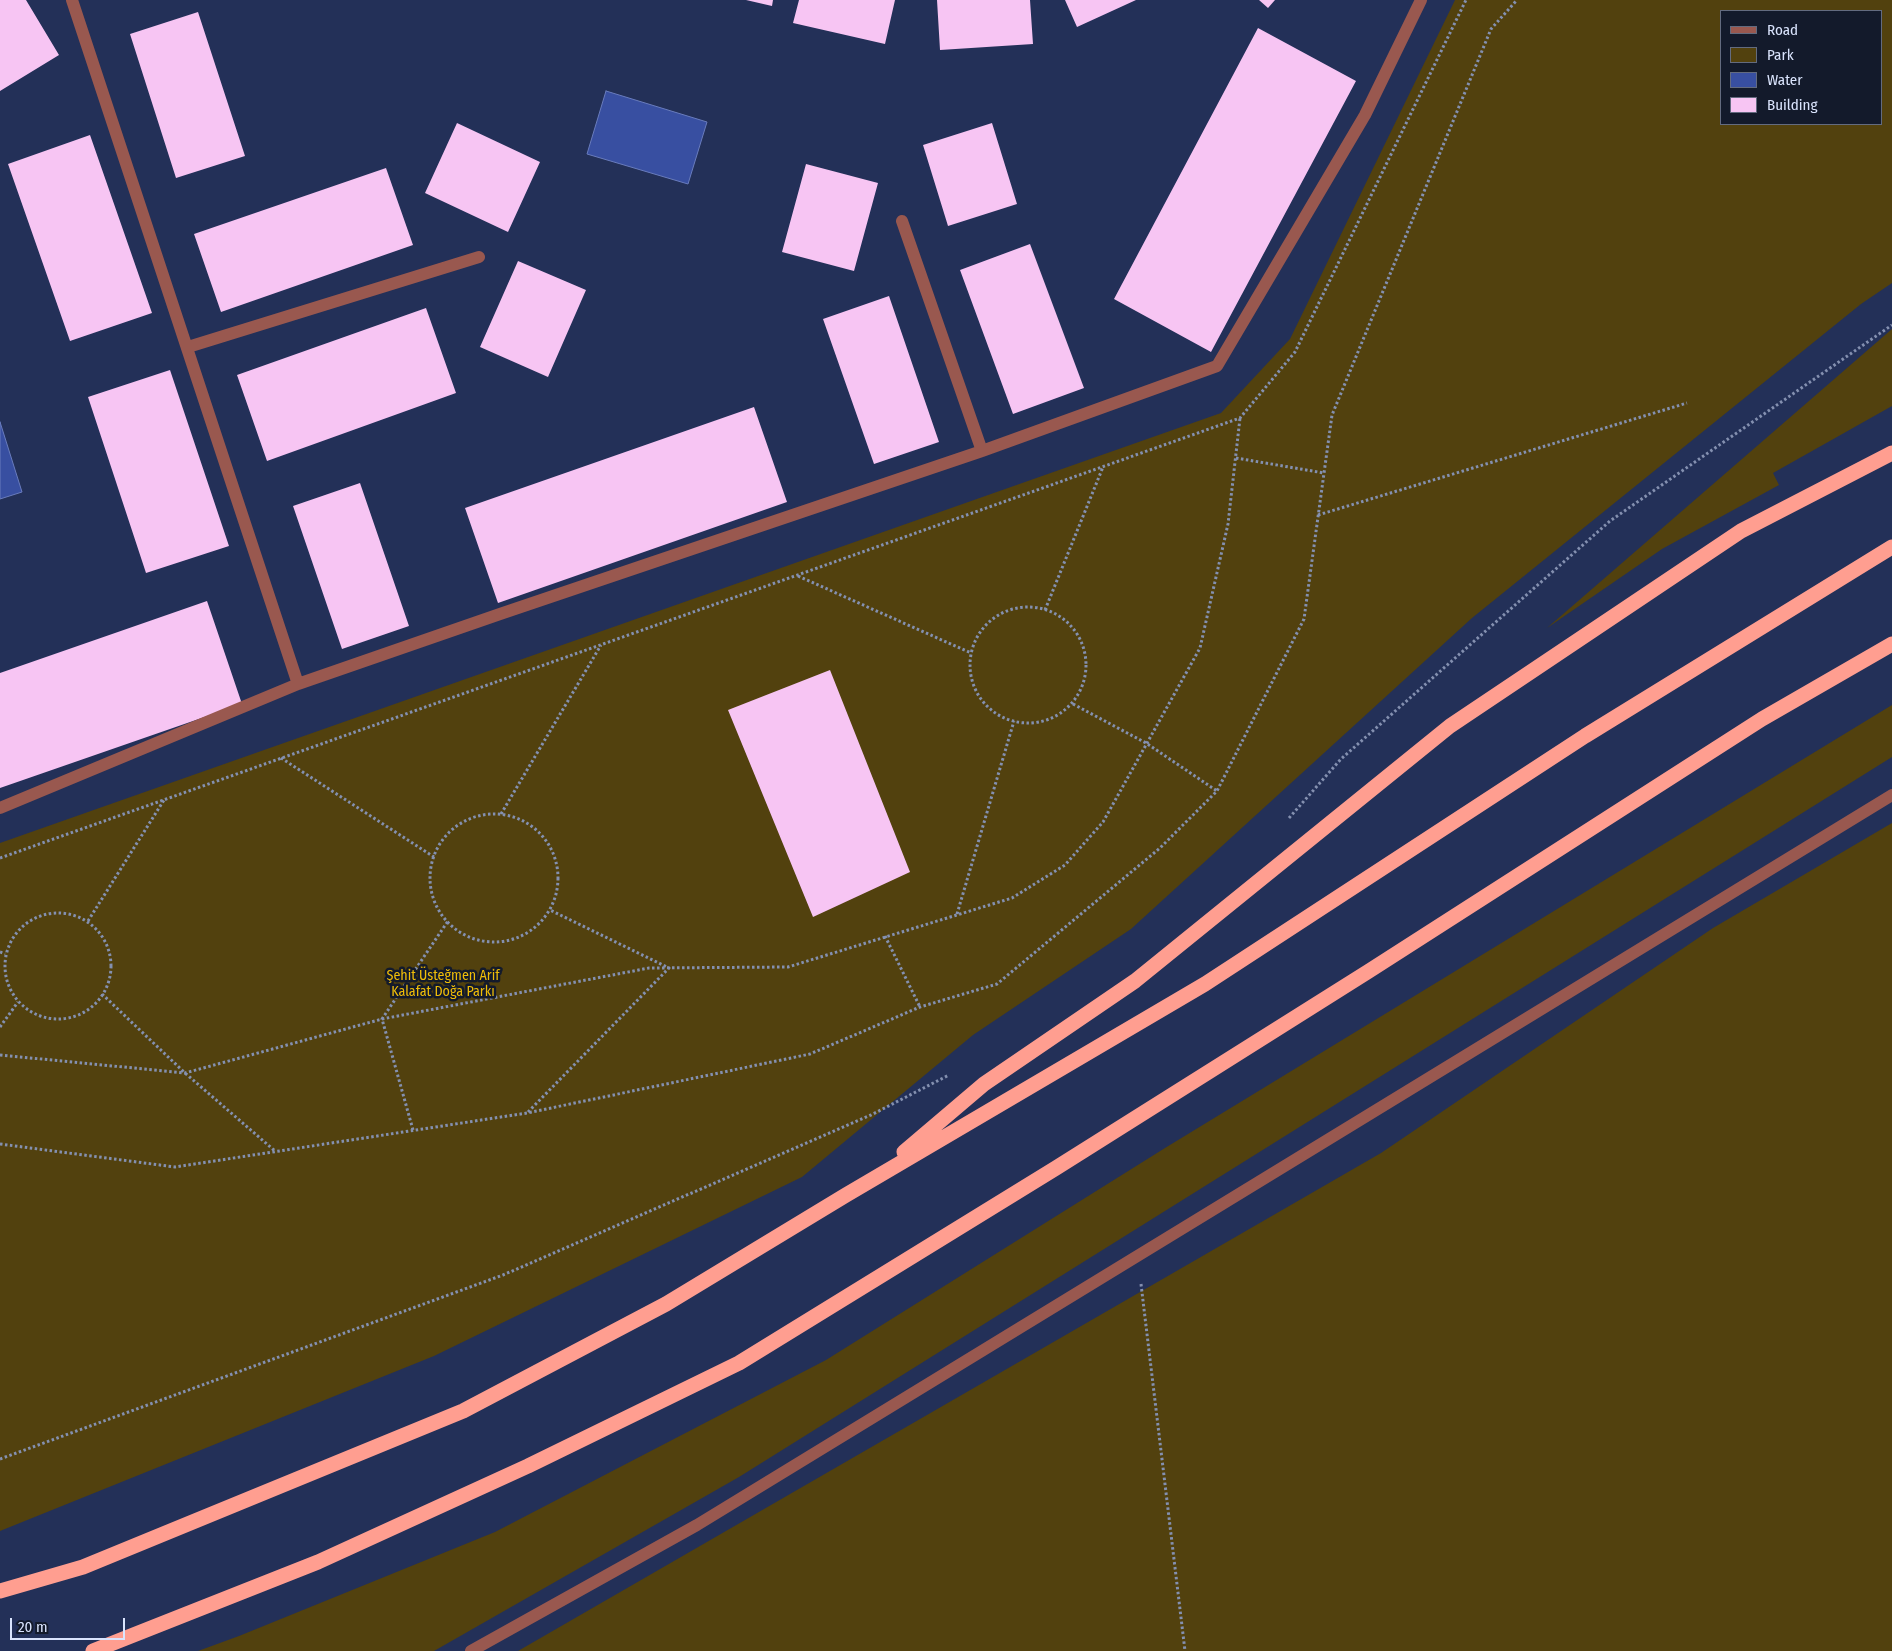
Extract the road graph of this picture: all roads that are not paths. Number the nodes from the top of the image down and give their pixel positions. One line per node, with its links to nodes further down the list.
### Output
1 (72, 0): 5 (street)
2 (1421, 0): 6 (street)
3 (902, 221): 6 (street)
4 (479, 257): 5 (street)
5 (188, 347): 10 (street)
6 (982, 452): 10 (street)
7 (1892, 453): 13 (highway)
8 (1892, 547): 13 (highway)
9 (1892, 644): 15 (highway)
10 (298, 684): 12 (street)
11 (1892, 795): 16 (street)
12 (0, 808)
13 (873, 1178): 14 (highway)
14 (0, 1591)
15 (93, 1651)
16 (471, 1651)

